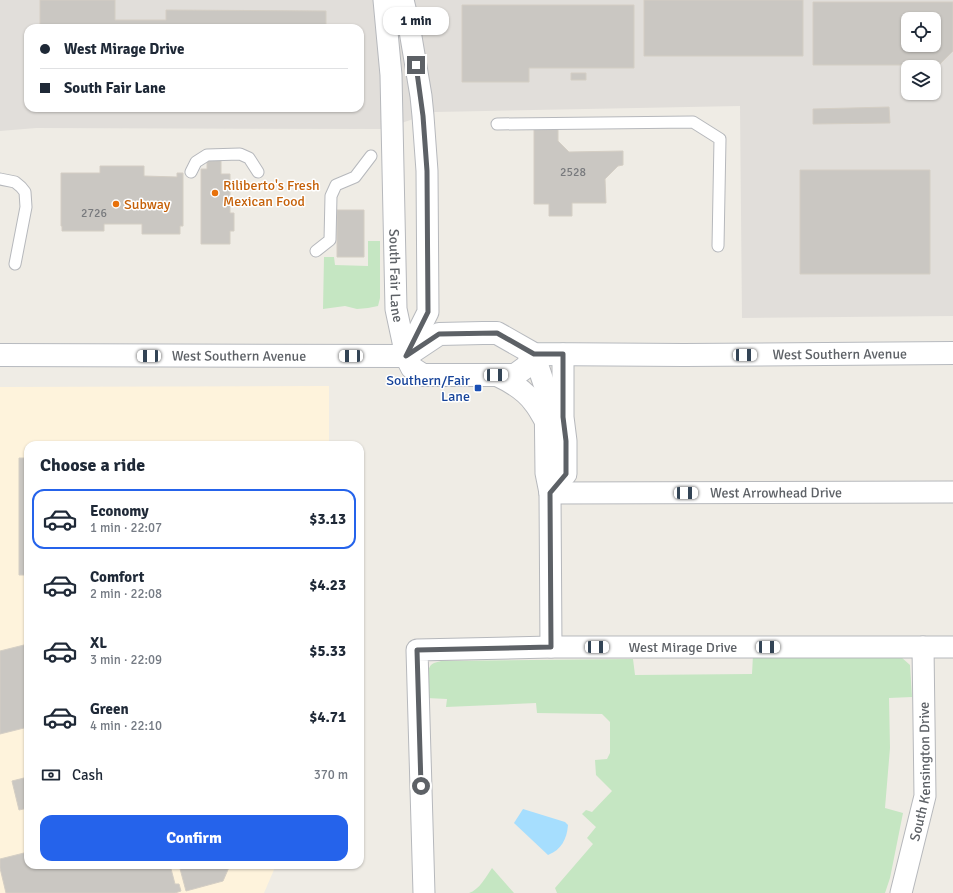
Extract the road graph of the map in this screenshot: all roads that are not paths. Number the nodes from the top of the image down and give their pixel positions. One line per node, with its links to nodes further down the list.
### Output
1 (384, 0): 15 (street, South Fair Lane)
2 (404, 0): 15 (street, South Fair Lane)
3 (497, 124): 8 (lane)
4 (371, 156): 9 (lane)
5 (192, 172): 6 (lane)
6 (258, 172)
7 (0, 179): 10 (lane)
8 (718, 246)
9 (316, 251)
10 (15, 264)
11 (953, 352): 13 (main road, West Southern Avenue)
12 (534, 354): 13 (main road, West Southern Avenue); 15 (main road, West Southern Avenue); 16 (main road); 17 (street)
13 (563, 354): 19 (street)
14 (0, 355): 15 (main road, West Southern Avenue)
15 (406, 356): 16 (main road)
16 (496, 375): 17 (street)
17 (546, 422): 19 (street)
18 (953, 492): 19 (street, West Arrowhead Drive)
19 (550, 493): 20 (street)
20 (551, 647): 21 (street, West Mirage Drive); 23 (street, West Mirage Drive)
21 (923, 647): 22 (street, West Mirage Drive); 24 (street, South Kensington Drive)
22 (953, 647)
23 (424, 893)
24 (901, 893)

